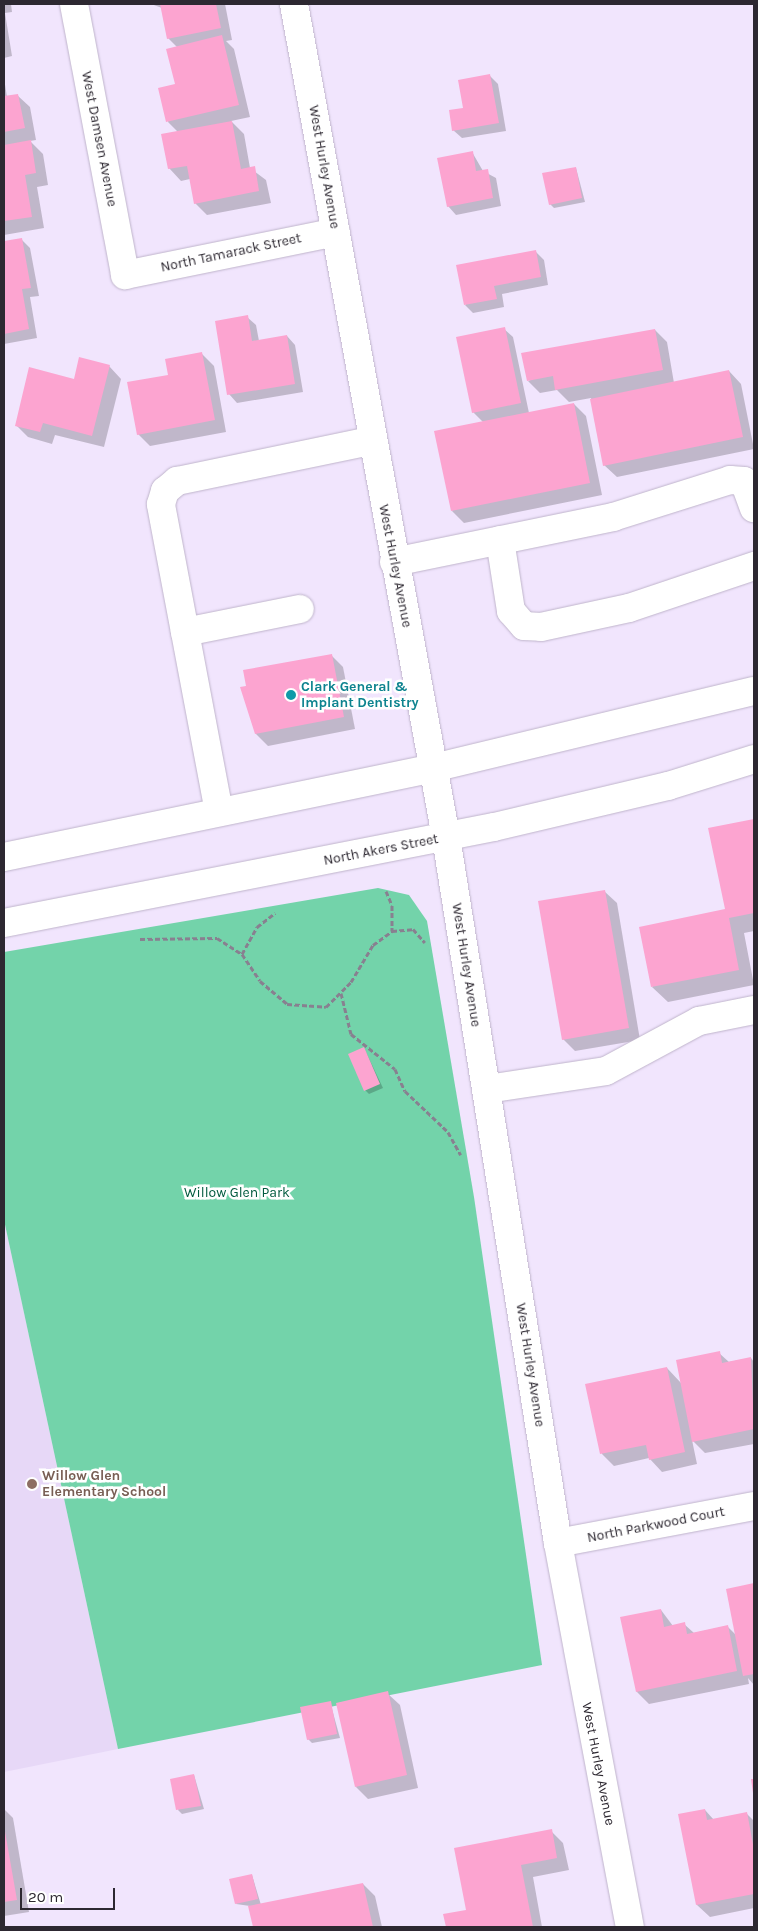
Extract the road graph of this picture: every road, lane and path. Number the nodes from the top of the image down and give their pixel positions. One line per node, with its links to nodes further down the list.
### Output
1 (74, 4): 4 (street, West Damsen Avenue)
2 (294, 4): 3 (street, West Hurley Avenue)
3 (336, 232): 4 (street, North Tamarack Street); 5 (street, West Hurley Avenue)
4 (125, 275)
5 (371, 441): 8 (street, West Hurley Avenue); 11 (street)
6 (754, 508): 7 (street)
7 (500, 540): 8 (street); 9 (street)
8 (394, 562): 14 (street, West Hurley Avenue)
9 (754, 566)
10 (300, 609): 11 (street)
11 (185, 632): 15 (street)
12 (754, 692): 14 (street)
13 (754, 759): 16 (street, North Akers Street)
14 (433, 768): 15 (street); 16 (street, West Hurley Avenue)
15 (219, 812): 17 (street)
16 (446, 837): 20 (street, North Akers Street); 27 (street, West Hurley Avenue)
17 (4, 857)
18 (386, 892): 21 (path)
19 (275, 913): 24 (path)
20 (4, 923)
21 (392, 931): 23 (path); 25 (path)
22 (140, 939): 24 (path)
23 (425, 943)
24 (242, 954): 25 (path)
25 (341, 992): 28 (path)
26 (754, 1010): 27 (street)
27 (487, 1089): 30 (street, West Hurley Avenue)
28 (461, 1155)
29 (754, 1506): 30 (street, North Parkwood Court)
30 (558, 1543): 31 (street, West Hurley Avenue)
31 (630, 1927)

